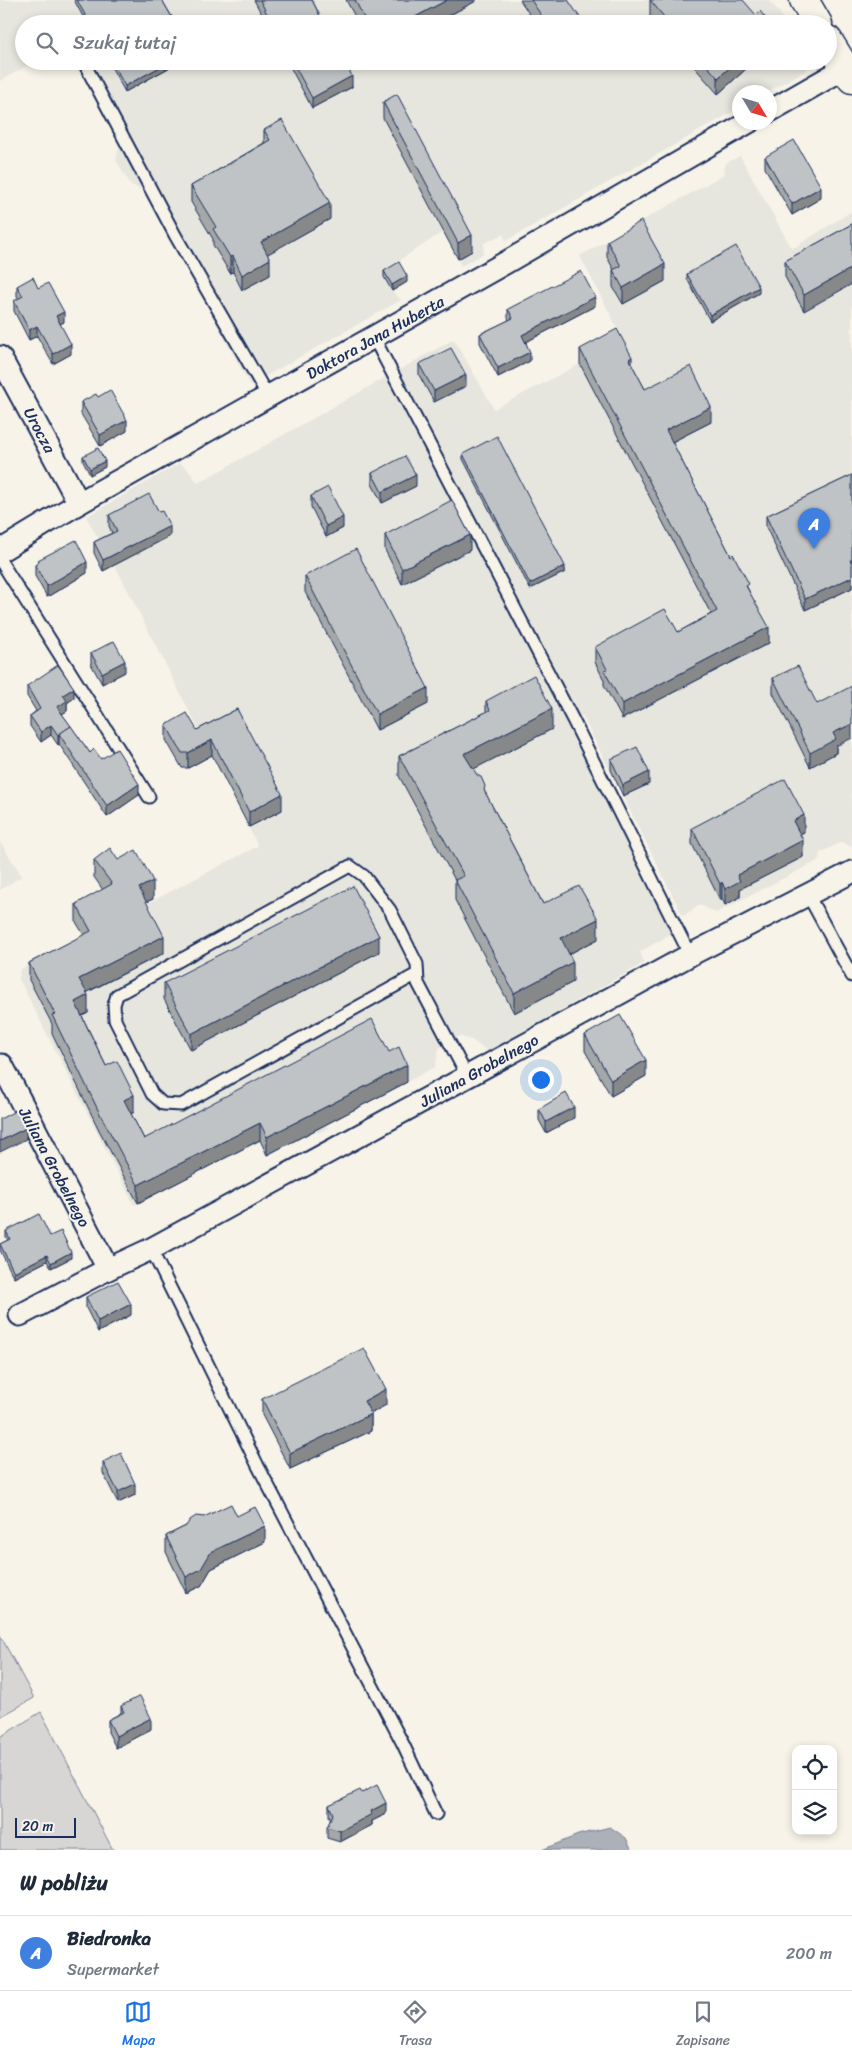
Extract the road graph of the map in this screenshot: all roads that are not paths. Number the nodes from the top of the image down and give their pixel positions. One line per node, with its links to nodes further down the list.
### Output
1 (804, 0): 2 (street)
2 (813, 15)
3 (837, 54): 5 (street)
4 (88, 70): 10 (lane)
5 (849, 73): 6 (street)
6 (777, 108)
7 (735, 130): 8 (street, Doktora Jana Huberta)
8 (374, 338): 10 (street, Doktora Jana Huberta); 17 (lane)
9 (0, 357): 11 (street, Urocza)
10 (271, 394): 11 (street, Doktora Jana Huberta)
11 (79, 503): 12 (street, Doktora Jana Huberta)
12 (0, 551)
13 (0, 560): 14 (lane)
14 (149, 798)
15 (852, 872): 16 (street, Juliana Grobelnego)
16 (808, 896): 17 (street, Juliana Grobelnego); 19 (lane)
17 (690, 955): 21 (street, Juliana Grobelnego)
18 (417, 974): 18 (lane); 21 (lane)
19 (852, 976)
20 (2, 1065): 23 (street, Juliana Grobelnego)
21 (467, 1076): 22 (street, Juliana Grobelnego)
22 (151, 1249): 23 (street, Juliana Grobelnego); 25 (lane)
23 (108, 1269): 24 (street, Juliana Grobelnego)
24 (20, 1315)
25 (436, 1814)

